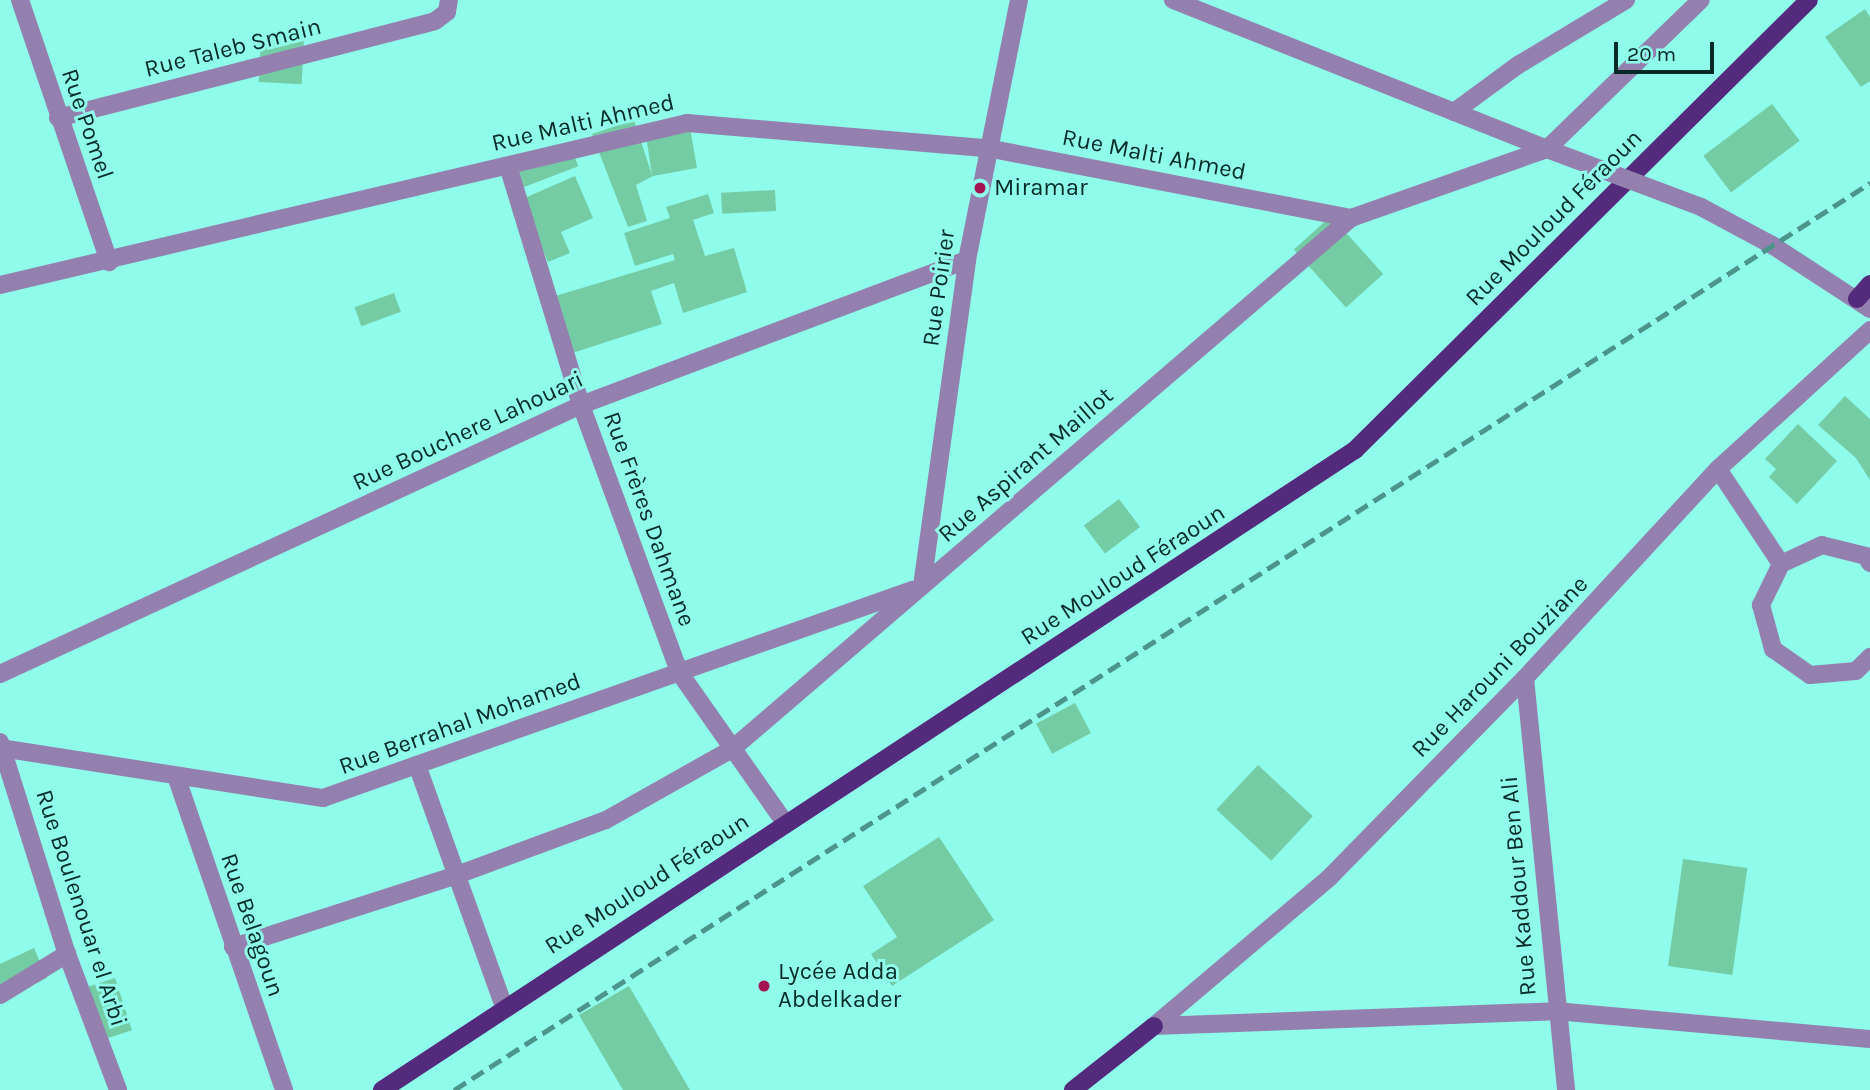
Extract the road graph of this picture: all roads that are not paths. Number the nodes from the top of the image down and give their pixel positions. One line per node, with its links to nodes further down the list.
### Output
1 (20, 0): 9 (street, Rue Pomel)
2 (449, 0): 9 (street, Rue Taleb Smain)
3 (1019, 0): 10 (street, Rue Poirier)
4 (1174, 0): 8 (street)
5 (1626, 0): 8 (street)
6 (1701, 0): 11 (street)
7 (1809, 0): 33 (main road, Rue Mouloud Féraoun)
8 (1454, 112): 11 (street)
9 (58, 118): 15 (street, Rue Pomel)
10 (987, 148): 12 (street, Rue Malti Ahmed); 13 (street, Rue Malti Ahmed); 14 (street, Rue Poirier)
11 (1547, 149): 13 (street); 18 (street, bridge)
12 (508, 166): 15 (street, Rue Malti Ahmed); 20 (street, Rue Frères Dahmane)
13 (1352, 218): 24 (street, Rue Aspirant Maillot)
14 (967, 260): 20 (street, Rue Bouchere Lahouari); 24 (street, Rue Poirier)
15 (109, 262): 17 (street, Rue Malti Ahmed)
16 (1870, 284): 18 (main road)
17 (0, 285)
18 (1864, 304)
19 (1870, 330): 21 (street, Rue Harouni Bouziane)
20 (581, 405): 26 (street, Rue Frères Dahmane); 27 (street, Rue Bouchere Lahouari)
21 (1718, 469): 23 (street); 28 (street, Rue Harouni Bouziane)
22 (1870, 563): 23 (street)
23 (1781, 564): 25 (street)
24 (922, 586): 26 (street, Rue Berrahal Mohamed); 30 (street, Rue Aspirant Maillot)
25 (1870, 657)
26 (679, 672): 30 (street, Rue Frères Dahmane); 31 (street, Rue Berrahal Mohamed)
27 (0, 674)
28 (1525, 678): 39 (street, Rue Kaddour Ben Ali); 40 (street, Rue Harouni Bouziane)
29 (1, 747): 32 (street, Rue Berrahal Mohamed); 36 (street, Rue Boulenouar el Arbi)
30 (732, 749): 33 (street, Rue Frères Dahmane); 34 (street, Rue Aspirant Maillot)
31 (417, 765): 32 (street, Rue Berrahal Mohamed); 34 (street)
32 (176, 776): 35 (street, Rue Belagoun)
33 (785, 823): 38 (main road, Rue Mouloud Féraoun)
34 (457, 875): 35 (street, Rue Aspirant Maillot); 38 (street)
35 (233, 947): 43 (street, Rue Belagoun)
36 (67, 954): 37 (street); 42 (street, Rue Boulenouar el Arbi)
37 (0, 995)
38 (504, 1007): 44 (main road, Rue Mouloud Féraoun)
39 (1555, 1011): 40 (street); 41 (street); 46 (street, Rue Kaddour Ben Ali)
40 (1154, 1026): 45 (main road)
41 (1870, 1039)
42 (118, 1090)
43 (284, 1090)
44 (382, 1090)
45 (1073, 1090)
46 (1566, 1090)

